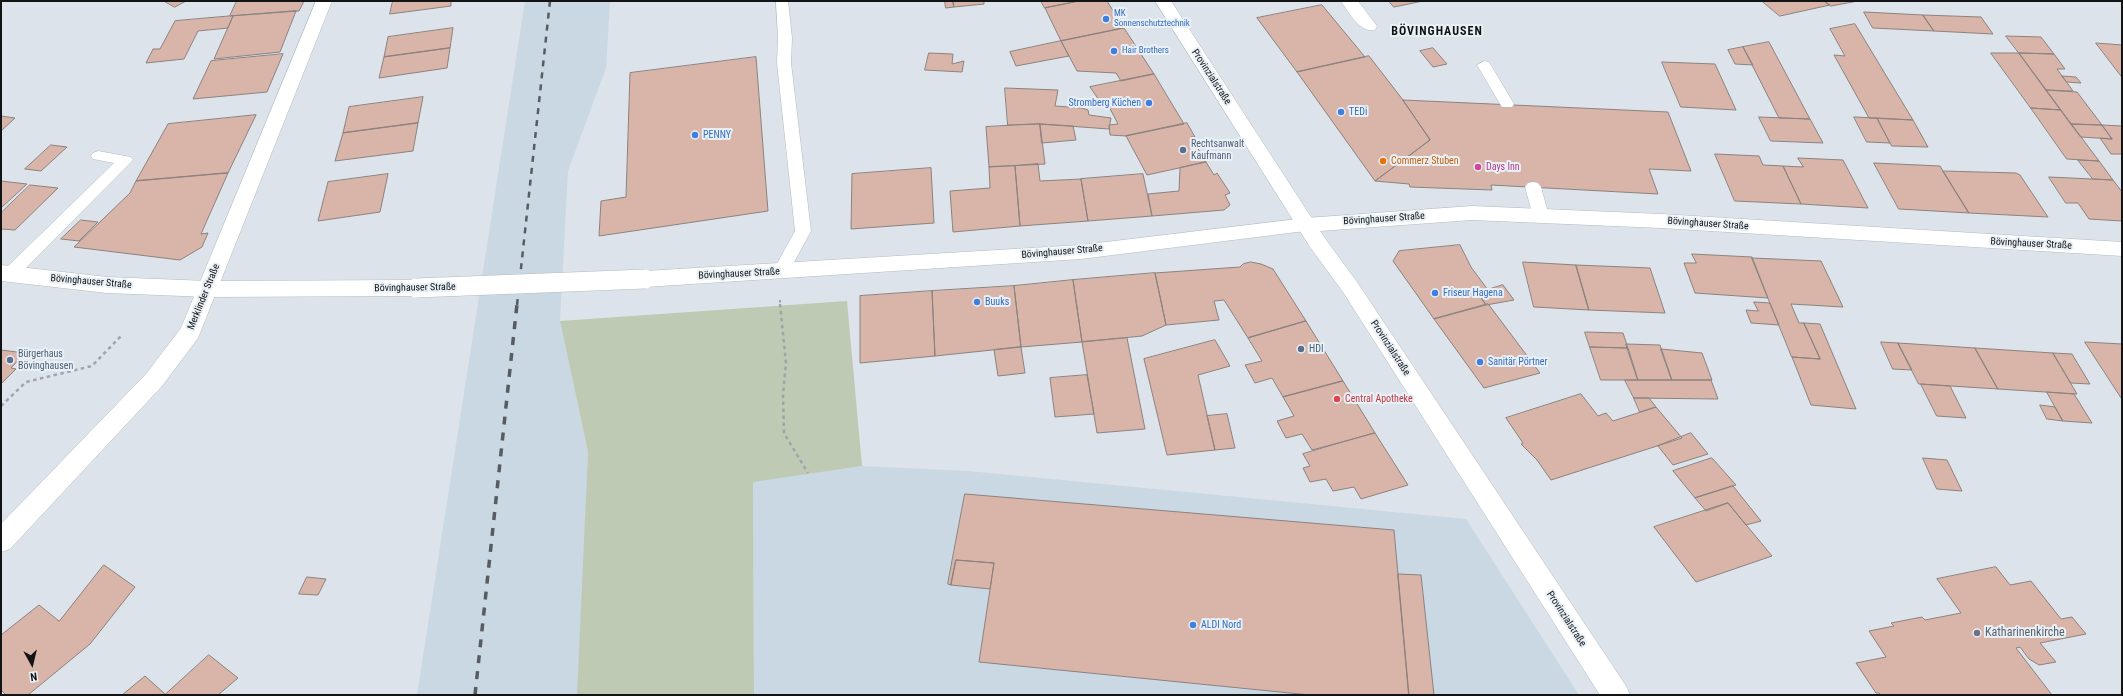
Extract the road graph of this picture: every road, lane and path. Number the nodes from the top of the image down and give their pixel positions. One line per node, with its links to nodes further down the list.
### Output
1 (324, 1): 15 (main road, Merklinder Straße)
2 (782, 1): 13 (lane)
3 (1163, 1): 11 (main road, Provinzialstraße)
4 (1348, 1): 5 (main road)
5 (1369, 26)
6 (1484, 65): 7 (lane)
7 (1507, 104)
8 (98, 156): 14 (lane)
9 (1534, 187): 10 (lane)
10 (1542, 216): 11 (main road, Bövinghauser Straße); 12 (main road, Bövinghauser Straße)
11 (1306, 225): 13 (main road, Bövinghauser Straße); 20 (main road, Provinzialstraße)
12 (2122, 249)
13 (781, 271): 15 (main road, Bövinghauser Straße, bridge); 18 (path)
14 (5, 273): 15 (main road, Bövinghauser Straße)
15 (208, 289): 19 (main road, Merklinder Straße)
16 (122, 335): 17 (path)
17 (1, 406)
18 (808, 473)
19 (1, 541)
20 (1616, 695)

